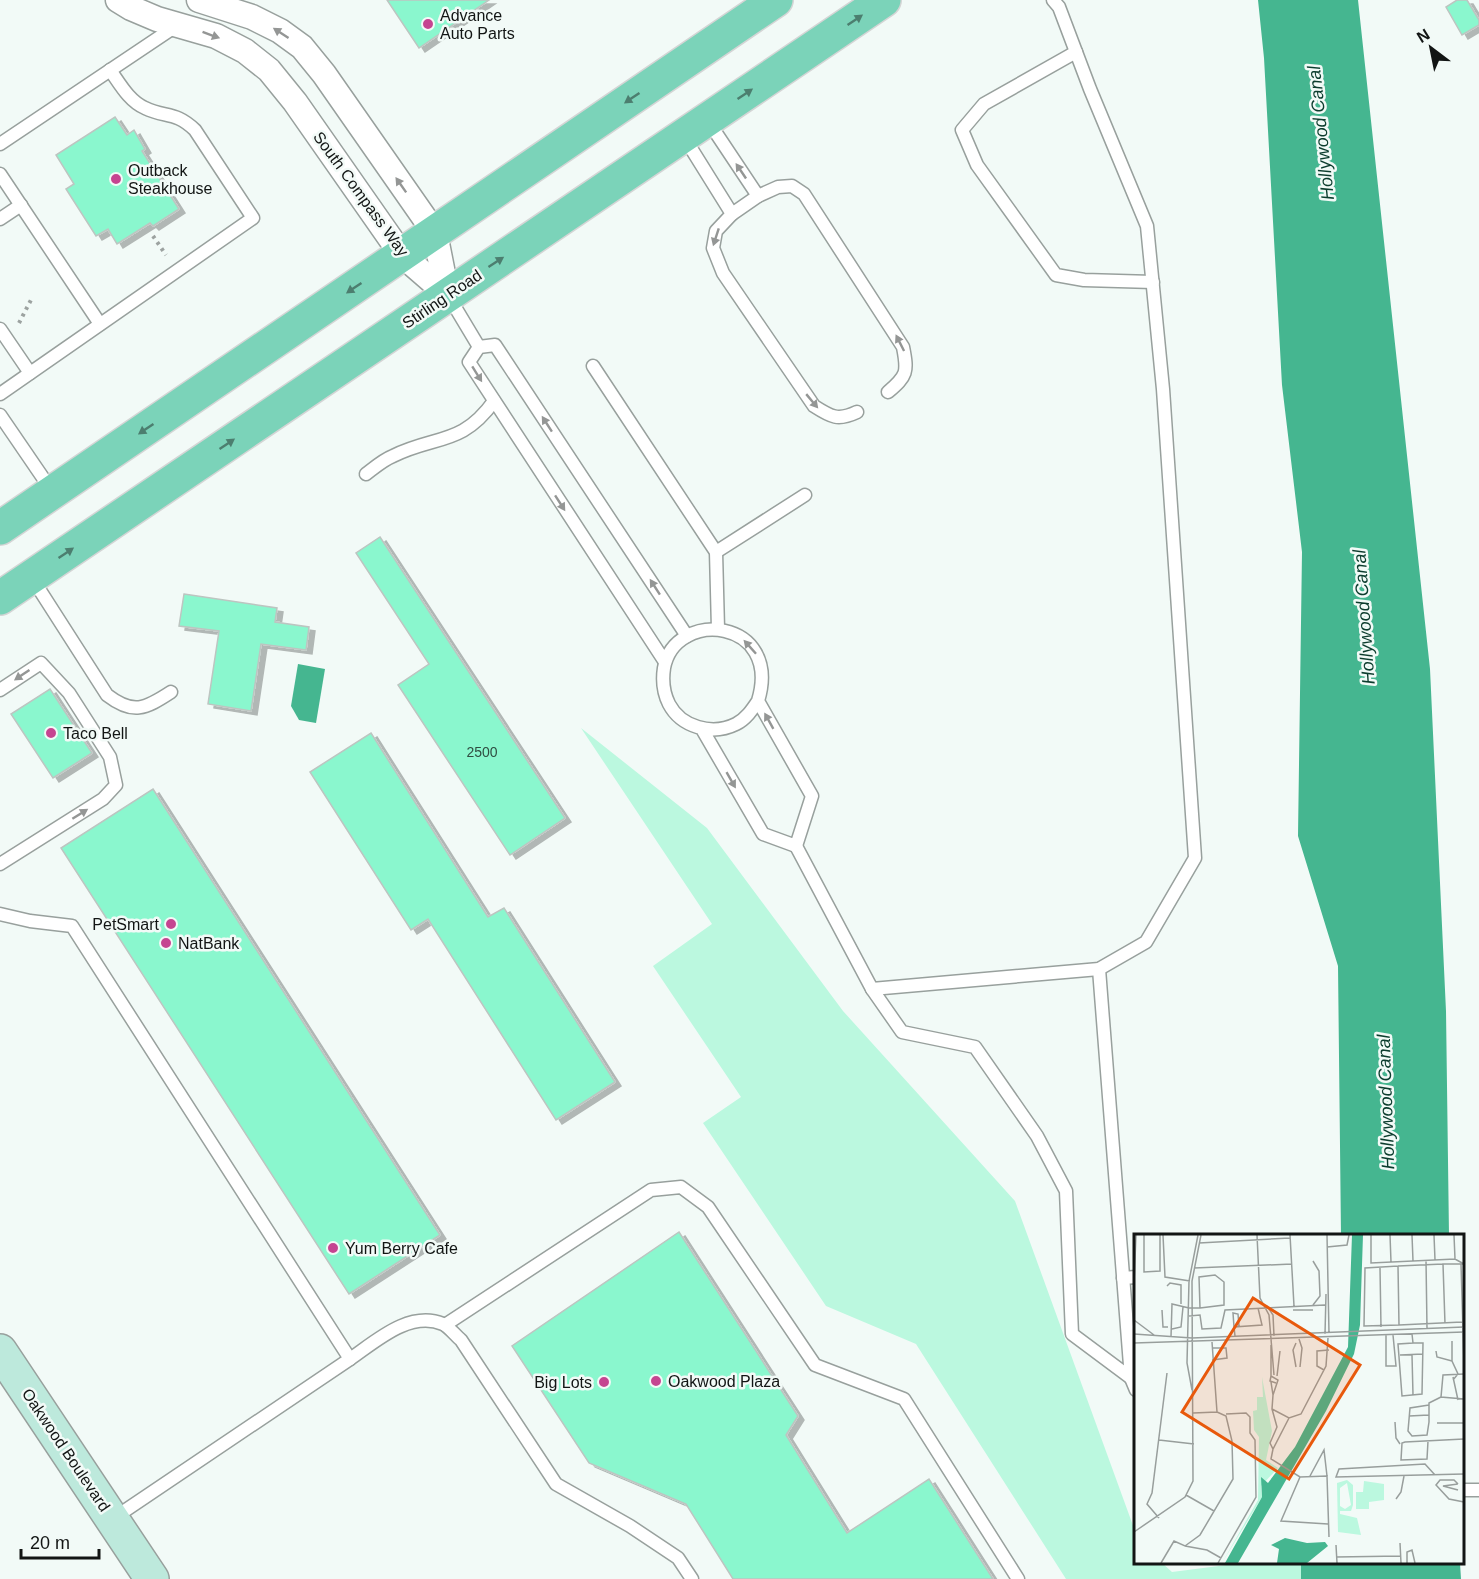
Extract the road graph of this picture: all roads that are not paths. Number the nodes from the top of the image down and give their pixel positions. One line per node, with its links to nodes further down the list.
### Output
1 (118, 0): 6 (street, South Compass Way)
2 (776, 0): 16 (main road, one-way to 16)
3 (884, 0): 9 (main road, Stirling Road, one-way to 3)
4 (1053, 0): 7 (lane)
5 (204, 1): 6 (street); 16 (street, South Compass Way, one-way to 5)
6 (179, 24): 8 (lane); 17 (street, South Compass Way, one-way to 17)
7 (1076, 52): 18 (lane); 18 (lane)
8 (110, 70): 10 (lane); 20 (lane)
9 (695, 128): 12 (lane, one-way to 9); 14 (lane); 19 (main road, Stirling Road, one-way to 9)
10 (0, 144)
11 (0, 174): 13 (lane)
12 (758, 196): 14 (lane); 25 (lane, one-way to 12)
13 (21, 205): 15 (lane); 20 (lane)
14 (732, 214): 28 (lane, one-way to 28)
15 (0, 219)
16 (435, 233): 17 (main road); 19 (street, South Compass Way)
17 (402, 255): 19 (street, South Compass Way); 31 (main road, one-way to 31)
18 (1153, 282): 47 (lane)
19 (447, 294): 22 (lane); 35 (main road, Stirling Road, one-way to 19)
20 (100, 324): 24 (lane)
21 (0, 328): 24 (lane)
22 (479, 347): 27 (lane, one-way to 27); 38 (lane, one-way to 22)
23 (593, 366): 34 (lane)
24 (30, 374): 26 (lane)
25 (888, 392)
26 (0, 394)
27 (494, 401): 30 (lane); 39 (lane, one-way to 39)
28 (857, 412)
29 (0, 415): 31 (lane)
30 (366, 474)
31 (52, 492): 33 (main road)
32 (805, 495): 34 (lane)
33 (0, 528)
34 (716, 552): 37 (lane)
35 (31, 577): 36 (main road, Stirling Road); 41 (lane)
36 (0, 598)
37 (718, 629): 38 (lane); 42 (lane, one-way to 37)
38 (687, 636): 39 (lane)
39 (665, 662): 43 (lane)
40 (0, 690): 45 (lane, one-way to 40)
41 (171, 692)
42 (758, 701): 43 (lane); 44 (lane, one-way to 42)
43 (702, 729): 44 (lane, one-way to 44)
44 (796, 846): 48 (lane)
45 (0, 864)
46 (0, 914): 52 (lane)
47 (1099, 969): 48 (lane); 49 (lane)
48 (872, 989): 53 (lane)
49 (1129, 1278): 53 (lane)
50 (445, 1325): 52 (lane); 57 (lane); 58 (lane)
51 (0, 1351): 55 (street, Oakwood Boulevard)
52 (350, 1359): 55 (lane)
53 (1131, 1378): 54 (lane)
54 (1134, 1385)
55 (113, 1519): 56 (street, Oakwood Boulevard)
56 (152, 1579)
57 (692, 1579)
58 (1018, 1579)

